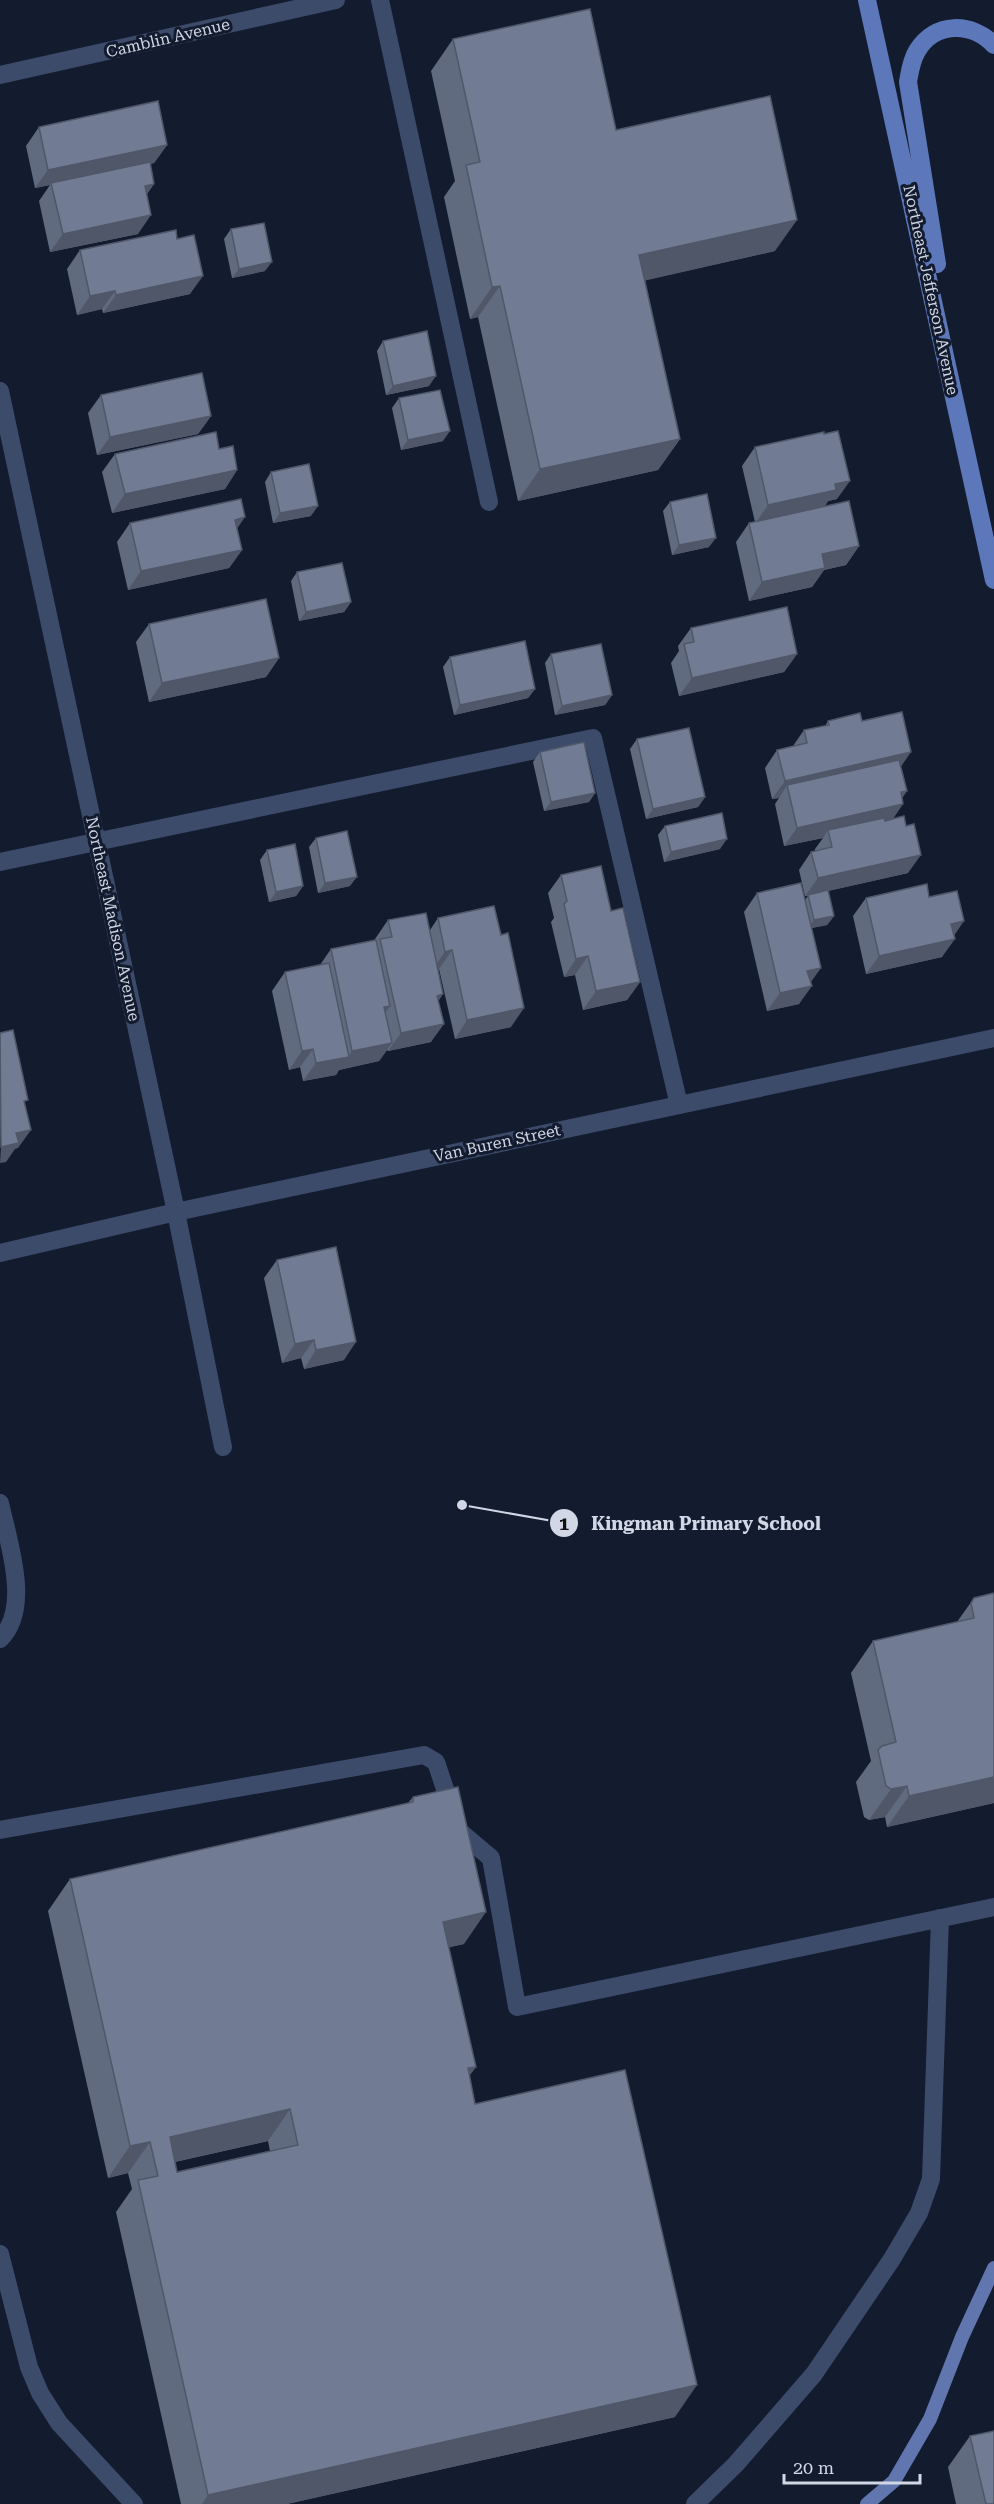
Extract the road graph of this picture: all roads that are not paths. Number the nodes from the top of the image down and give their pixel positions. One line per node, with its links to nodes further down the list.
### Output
1 (336, 0): 5 (street, Camblin Avenue)
2 (380, 0): 8 (street)
3 (867, 0): 7 (main road, Northeast Jefferson Avenue)
4 (994, 45): 7 (main road)
5 (0, 75)
6 (0, 391): 10 (street, Northeast Madison Avenue)
7 (973, 482): 9 (main road, Northeast Jefferson Avenue)
8 (489, 502)
9 (994, 580)
10 (97, 842): 11 (street); 13 (street); 14 (street, Northeast Madison Avenue)
11 (0, 862)
12 (994, 1038): 13 (street, Van Buren Street)
13 (679, 1105): 14 (street, Van Buren Street)
14 (176, 1212): 15 (street, Van Buren Street); 16 (street, Northeast Madison Avenue)
15 (0, 1253)
16 (223, 1447)
17 (0, 1503): 18 (street)
18 (0, 1638)
19 (0, 1830): 21 (street)
20 (994, 1907): 21 (street)
21 (940, 1918): 24 (street)
22 (0, 2254): 23 (street)
23 (134, 2504)
24 (695, 2504)

